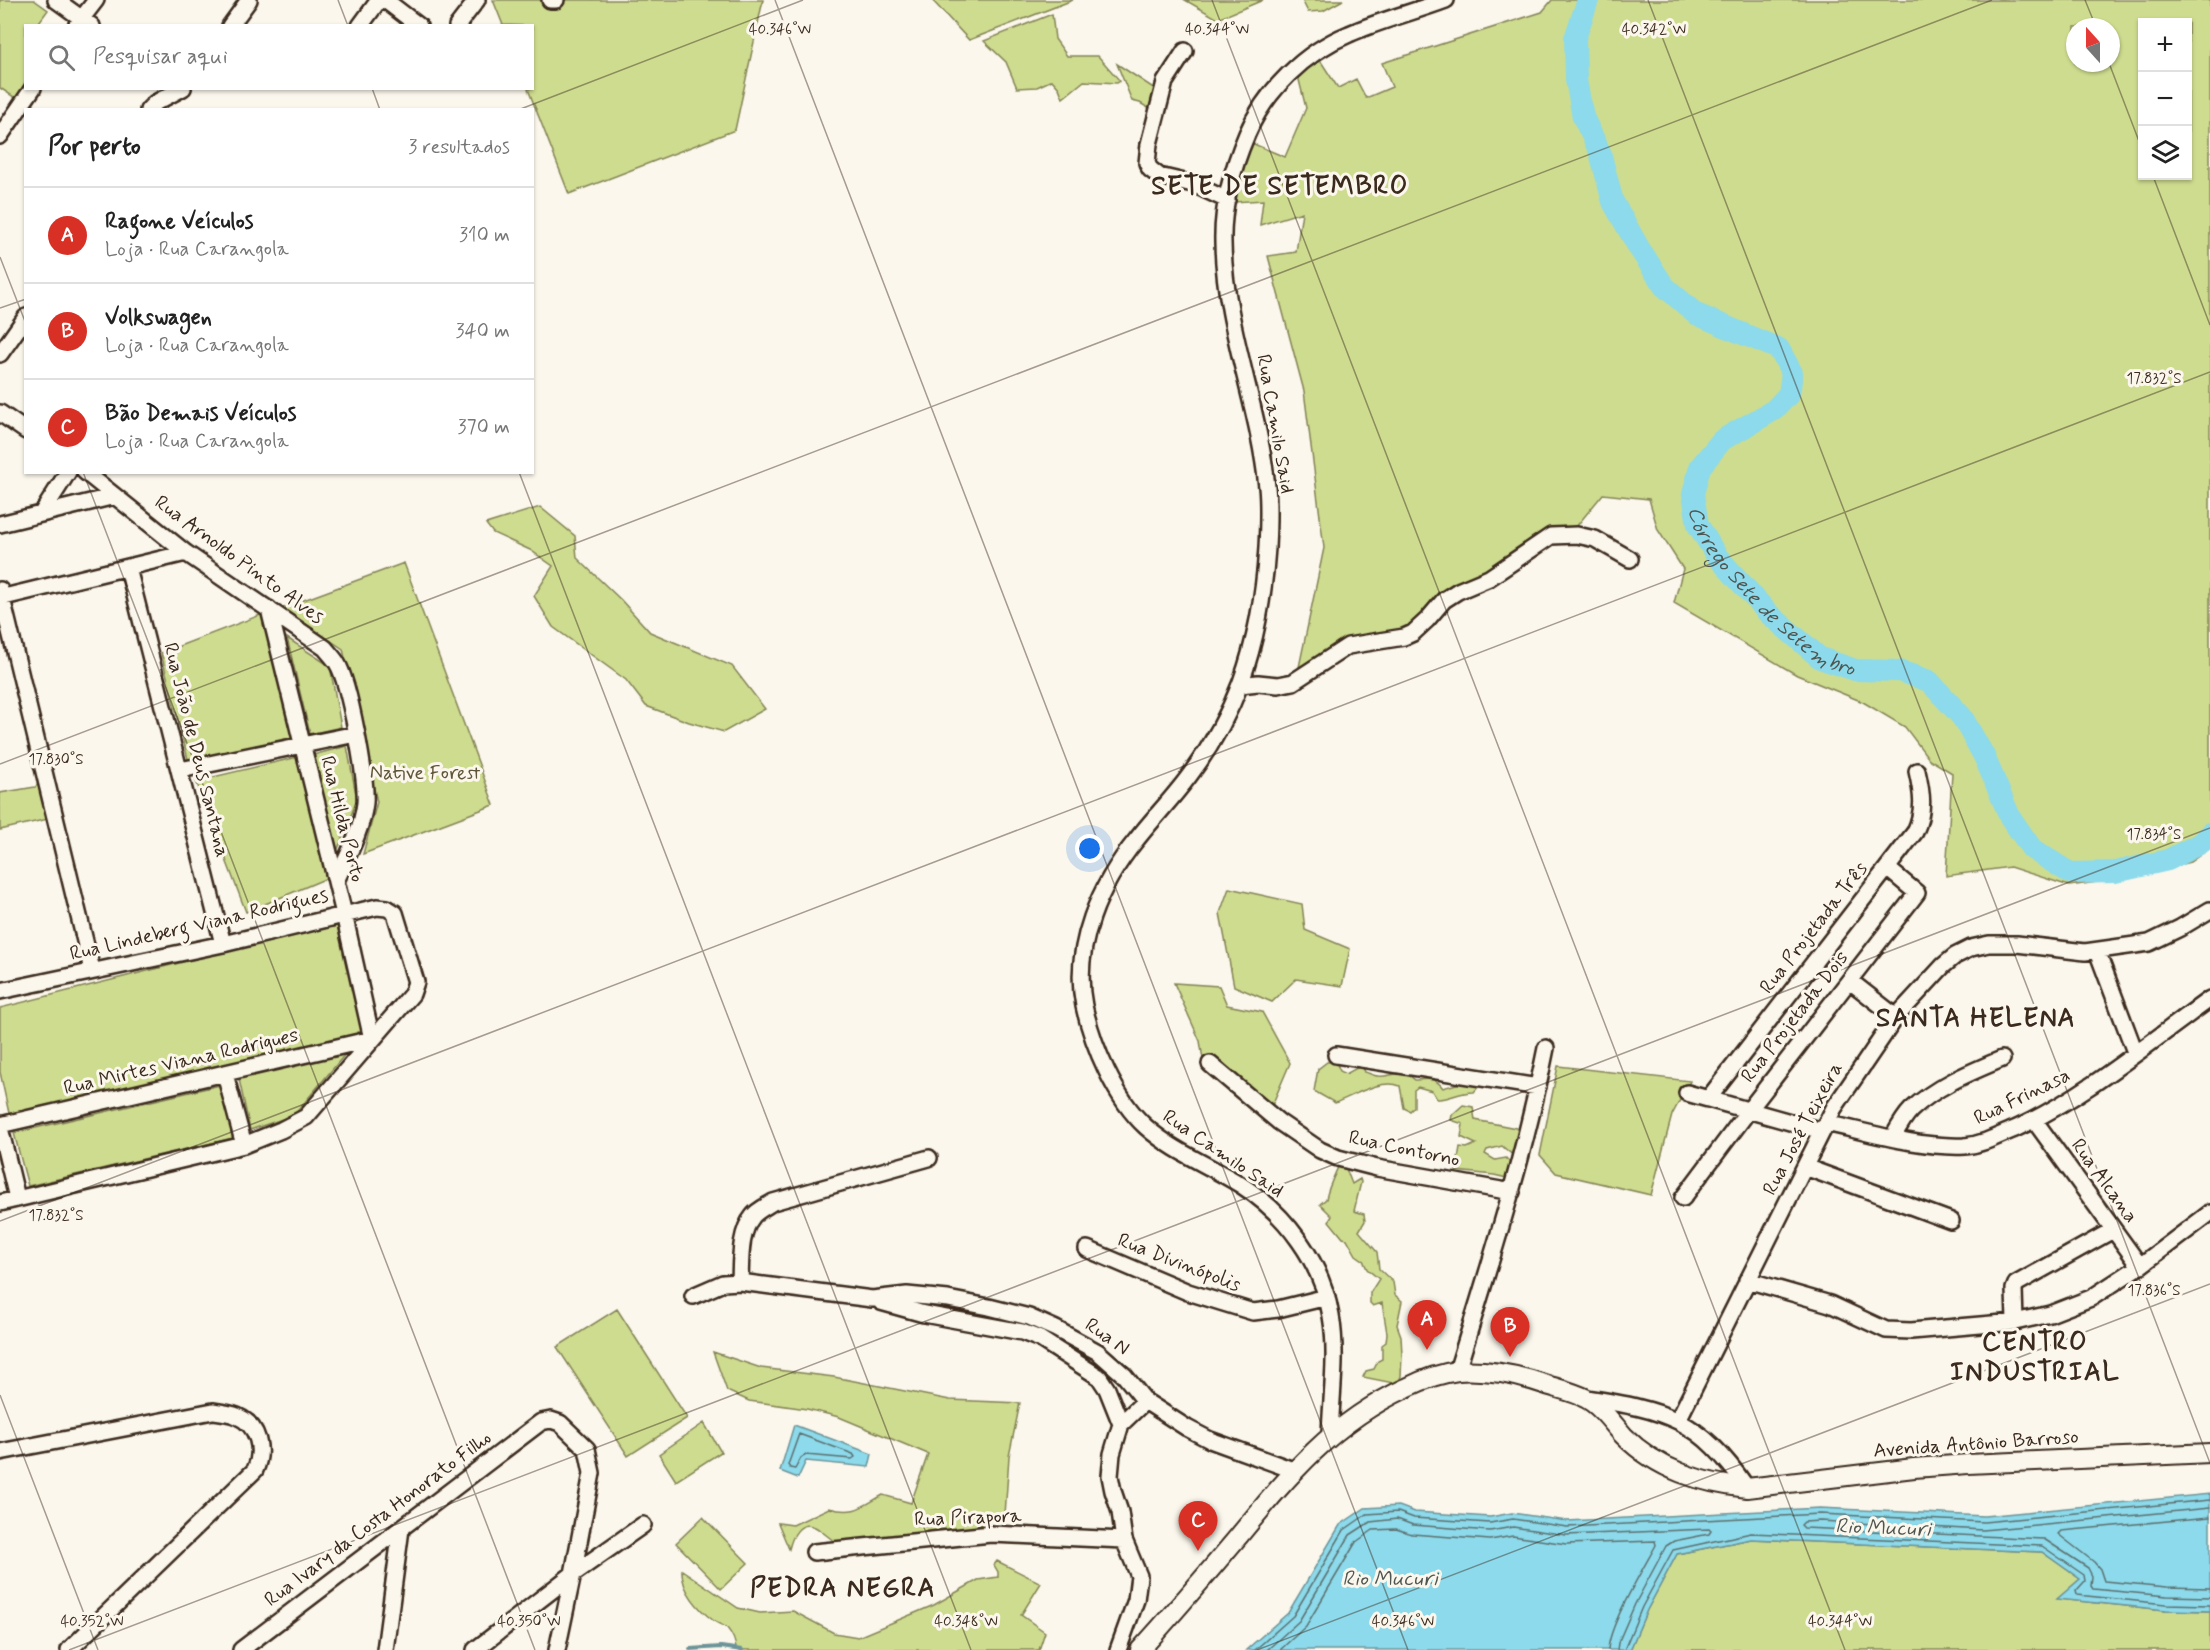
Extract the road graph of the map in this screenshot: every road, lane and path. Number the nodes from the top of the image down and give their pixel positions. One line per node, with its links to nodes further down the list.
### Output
1 (56, 0): 10 (street)
2 (96, 0): 10 (street)
3 (249, 0): 11 (street)
4 (379, 0): 12 (street)
5 (386, 0): 13 (street)
6 (477, 0): 14 (street)
7 (550, 0): 8 (street)
8 (556, 0)
9 (1446, 0): 20 (street, Rua Camilo Said)
10 (83, 23)
11 (231, 24)
12 (361, 24)
13 (416, 24)
14 (459, 24)
15 (1185, 51): 20 (street)
16 (32, 90): 19 (street)
17 (182, 90): 18 (street)
18 (150, 108)
19 (0, 136)
20 (1227, 200): 35 (street, Rua Camilo Said)
21 (24, 320): 22 (street)
22 (0, 354)
23 (0, 413): 24 (street)
24 (24, 430)
25 (67, 474): 28 (street)
26 (88, 474): 27 (street, Rua Arnoldo Pinto Alves)
27 (115, 496): 28 (street); 30 (street, Rua Arnoldo Pinto Alves)
28 (42, 513): 29 (street)
29 (0, 524)
30 (186, 553): 32 (street); 34 (street, Rua Arnoldo Pinto Alves)
31 (1630, 559): 35 (street)
32 (128, 568): 33 (street); 38 (street, Rua João de Deus Santana)
33 (1, 595): 46 (street)
34 (269, 609): 36 (street, Rua Arnoldo Pinto Alves); 37 (street, Rua Hilda Porto)
35 (1240, 685): 81 (street, Rua Camilo Said)
36 (356, 734): 37 (street); 41 (street)
37 (302, 745): 38 (street); 41 (street, Rua Hilda Porto)
38 (180, 770): 44 (street, Rua João de Deus Santana)
39 (1917, 771): 40 (street, Rua Projetada Três)
40 (1887, 868): 47 (street, Rua Projetada Dois); 60 (street, Rua Projetada Três)
41 (336, 881): 43 (street, Rua Hilda Porto)
42 (2210, 910): 45 (street, Rua José Teixeira)
43 (344, 914): 44 (street, Rua Lindeberg Viana Rodrigues); 51 (street, Rua Hilda Porto); 51 (street, Rua Lindeberg Viana Rodrigues)
44 (223, 944): 46 (street, Rua Lindeberg Viana Rodrigues)
45 (2097, 951): 50 (street, Rua José Teixeira); 53 (street)
46 (92, 970): 48 (street, Rua Lindeberg Viana Rodrigues)
47 (1850, 981): 50 (street); 61 (street, Rua Projetada Dois)
48 (0, 991)
49 (2210, 999): 53 (street, Rua Frinasa)
50 (1896, 1017): 64 (street, Rua José Teixeira)
51 (372, 1039): 57 (street, Rua Mirtes Viana Rodrigues); 66 (street)
52 (1546, 1048): 58 (street)
53 (2135, 1053): 62 (street, Rua Frinasa)
54 (1336, 1055): 58 (street)
55 (2002, 1059): 65 (street)
56 (1210, 1064): 69 (street, Rua Contorno)
57 (225, 1074): 63 (street, Rua Mirtes Viana Rodrigues); 66 (street)
58 (1538, 1087): 69 (street)
59 (1687, 1093): 60 (street, Rua Frinasa)
60 (1708, 1099): 61 (street, Rua Frinasa)
61 (1749, 1110): 64 (street, Rua Frinasa); 71 (street, Rua Projetada Dois)
62 (2034, 1120): 65 (street, Rua Frinasa); 75 (street, Rua Alcana)
63 (0, 1126): 70 (street)
64 (1824, 1127): 65 (street, Rua Frinasa); 68 (street, Rua José Teixeira)
65 (1893, 1137)
66 (244, 1145): 70 (street)
67 (929, 1158): 79 (street)
68 (1805, 1167): 74 (street); 78 (street, Rua José Teixeira)
69 (1512, 1192): 86 (street)
70 (17, 1198): 72 (street)
71 (1683, 1198)
72 (0, 1203)
73 (2210, 1213): 77 (street)
74 (1951, 1221)
75 (2113, 1230): 77 (street, Rua Alcana); 84 (street)
76 (1087, 1249): 81 (street, Rua Divinópolis)
77 (2140, 1266): 84 (street)
78 (1747, 1280): 84 (street); 91 (street, Rua José Teixeira)
79 (740, 1282): 80 (street, Rua N); 82 (street, Rua N)
80 (693, 1296)
81 (1327, 1297): 93 (street, Rua Camilo Said)
82 (873, 1299): 83 (street, Rua N); 85 (street, Rua N)
83 (1010, 1312): 85 (street); 87 (street, Rua N)
84 (2015, 1322)
85 (1006, 1329): 88 (street, Rua N)
86 (1457, 1371): 89 (main road); 93 (main road)
87 (1124, 1375): 88 (street); 90 (street, Rua N)
88 (1107, 1389): 92 (street, Rua N)
89 (1586, 1398): 91 (street); 97 (main road, Avenida Antônio Barroso)
90 (1146, 1401): 92 (street); 96 (street, Rua N)
91 (1678, 1420): 97 (street)
92 (1121, 1424): 100 (street)
93 (1329, 1436): 96 (main road)
94 (0, 1452): 103 (street)
95 (2210, 1453): 97 (main road, Avenida Antônio Barroso)
96 (1293, 1470): 109 (main road)
97 (1747, 1488)
98 (643, 1525): 102 (street)
99 (401, 1528): 102 (street, Rua Ivary da Costa Honorato Filho); 104 (street, Rua Ivary da Costa Honorato Filho); 105 (street)
100 (1125, 1540): 101 (street, Rua Pirapora); 108 (street)
101 (814, 1552)
102 (573, 1574): 106 (street); 107 (street)
103 (69, 1650)
104 (241, 1650)
105 (385, 1650)
106 (475, 1650)
107 (557, 1650)
108 (1118, 1650)
109 (1140, 1650)

